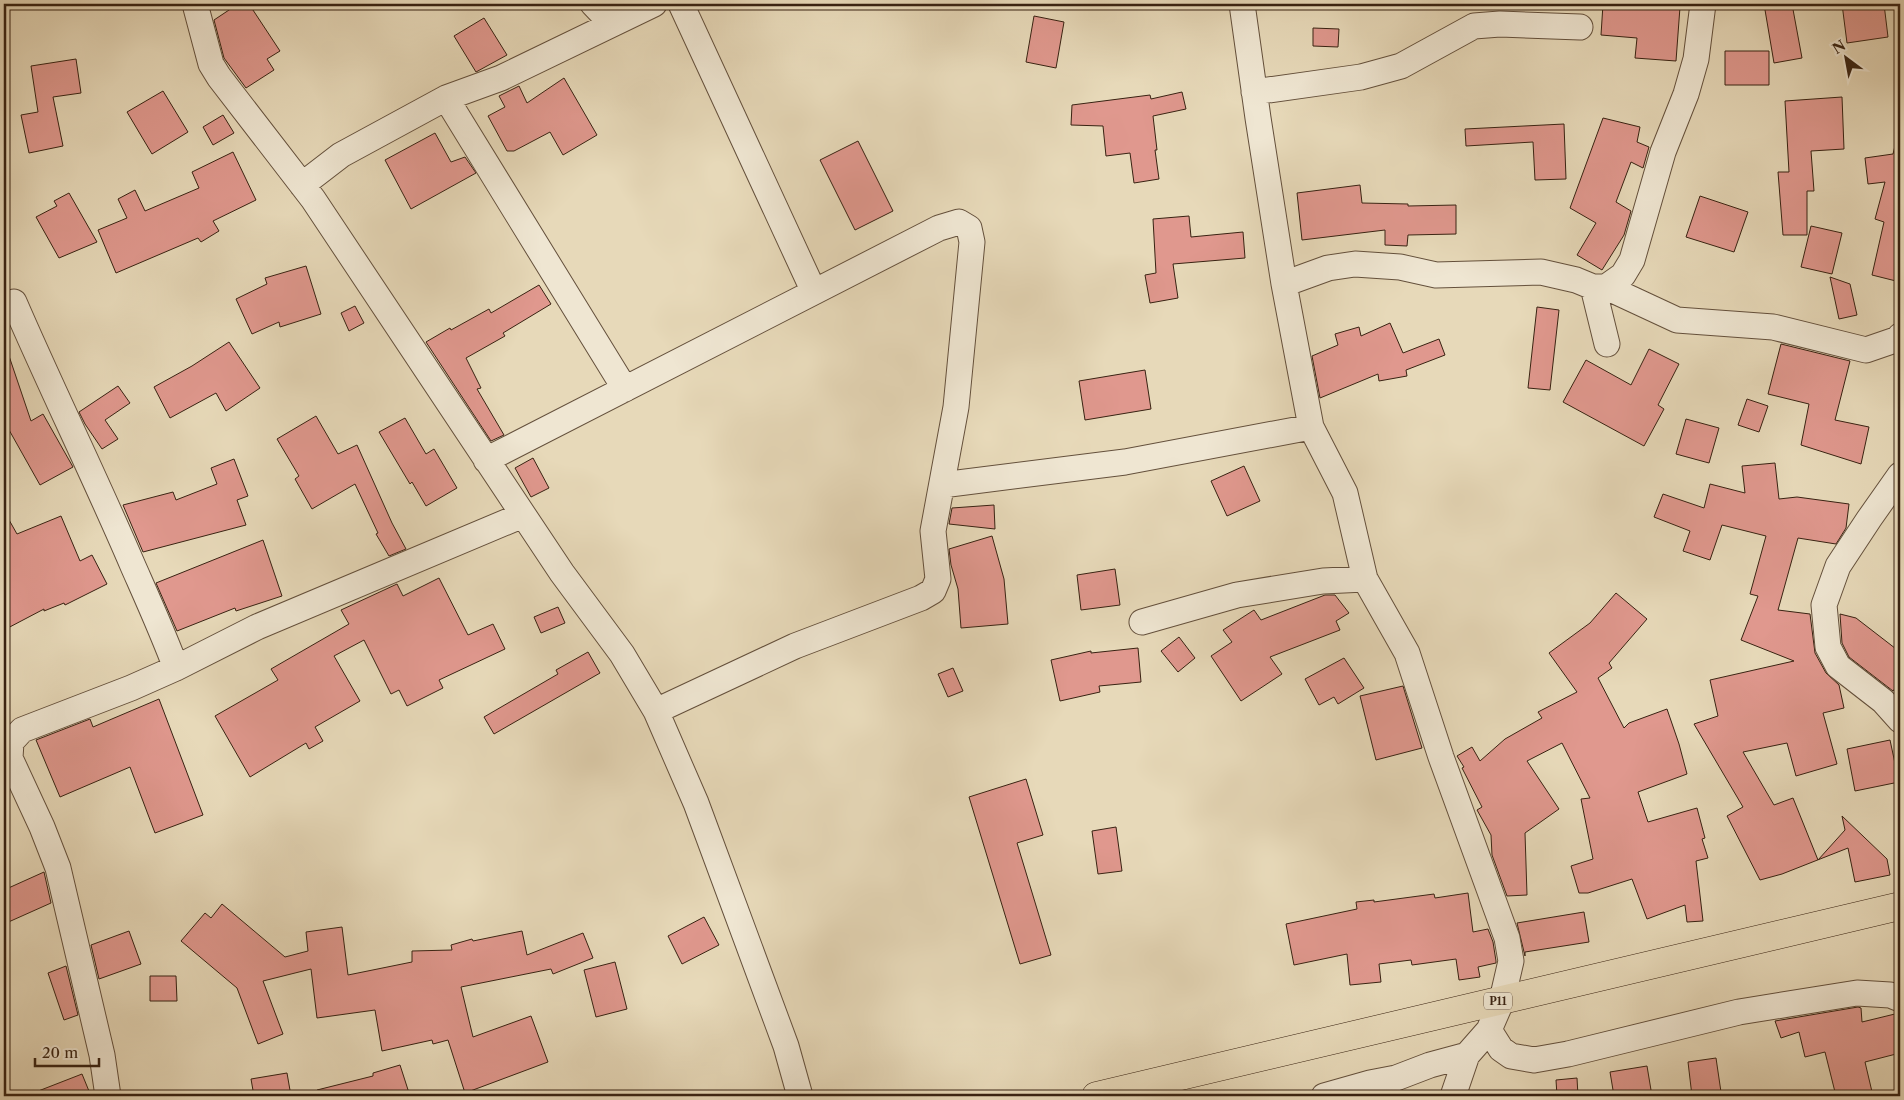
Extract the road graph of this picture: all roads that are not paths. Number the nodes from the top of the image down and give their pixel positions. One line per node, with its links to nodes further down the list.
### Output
1 (195, 4): 12 (street)
2 (593, 4): 8 (street)
3 (654, 4): 8 (street)
4 (681, 4): 15 (street)
5 (1242, 4): 10 (street)
6 (1703, 4): 14 (street)
7 (1497, 14): 9 (street); 10 (street)
8 (612, 24): 11 (street)
9 (1580, 27)
10 (1254, 92): 13 (street)
11 (446, 98): 12 (street); 19 (street)
12 (302, 185): 21 (street)
13 (1284, 284): 14 (street); 20 (street)
14 (1600, 287): 17 (street); 18 (street)
15 (814, 292): 19 (street); 23 (street)
16 (14, 302): 27 (street)
17 (1900, 336)
18 (1607, 344)
19 (625, 389): 21 (street)
20 (1311, 427): 23 (street); 25 (street)
21 (486, 460): 24 (street)
22 (1900, 475): 29 (street)
23 (942, 485): 28 (street)
24 (523, 515): 27 (street); 28 (street)
25 (1366, 579): 26 (street); 32 (street)
26 (1142, 622)
27 (176, 668): 35 (street)
28 (656, 711): 36 (street)
29 (1900, 720)
30 (1900, 906): 32 (main road, P11)
31 (1900, 999): 33 (street)
32 (1502, 1000): 33 (street); 37 (main road, P11)
33 (1489, 1030): 34 (street)
34 (1467, 1055): 38 (street); 39 (street)
35 (108, 1096)
36 (800, 1096)
37 (1096, 1096)
38 (1324, 1096)
39 (1453, 1096)

